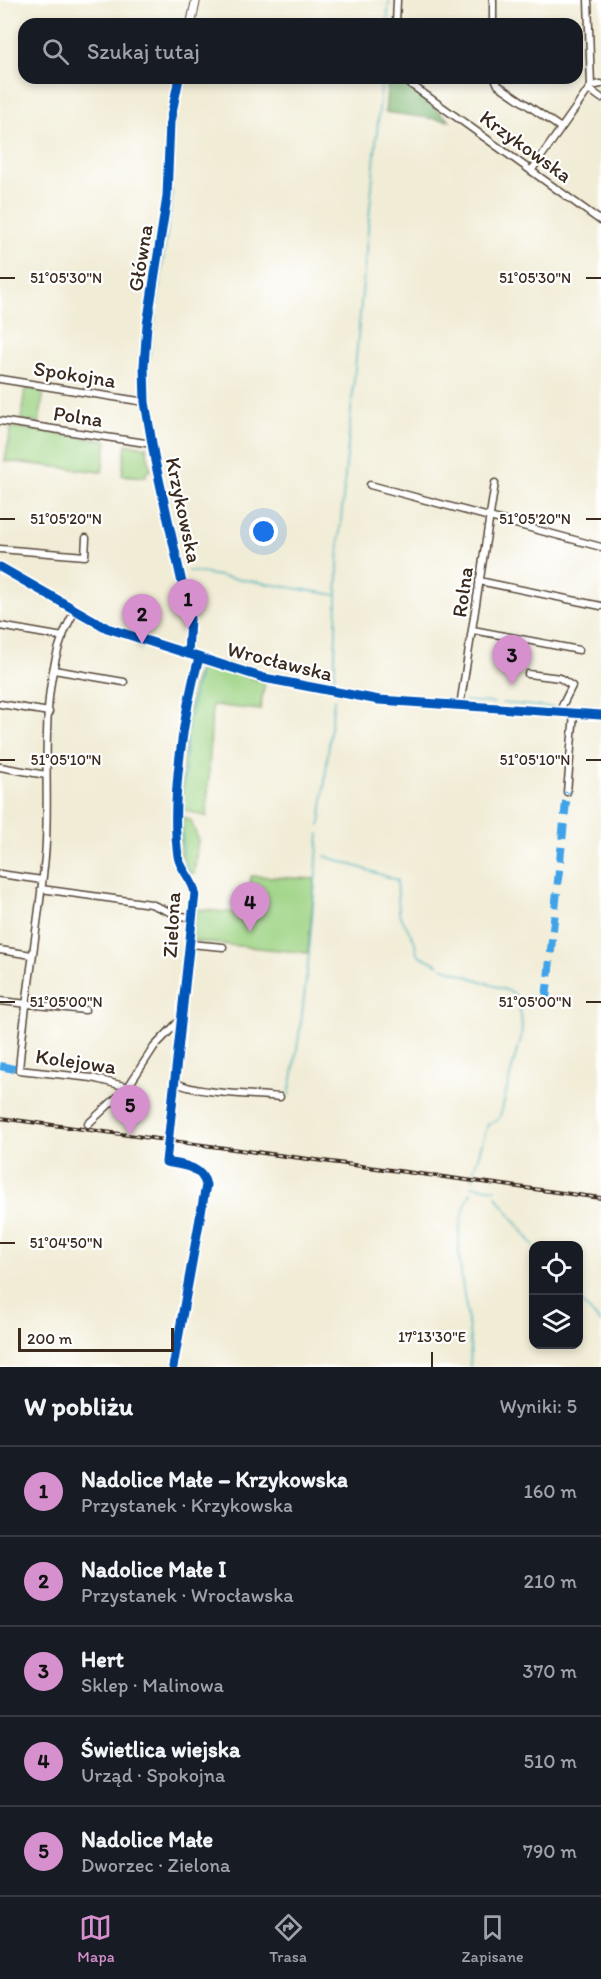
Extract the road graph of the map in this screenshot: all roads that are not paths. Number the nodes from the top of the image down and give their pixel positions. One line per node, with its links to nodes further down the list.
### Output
1 (196, 0): 5 (street)
2 (398, 0): 6 (street)
3 (493, 0): 7 (street)
4 (588, 0): 12 (street)
5 (192, 18)
6 (396, 18)
7 (493, 18)
8 (178, 84): 18 (street, Główna)
9 (410, 84): 15 (street, Krzykowska)
10 (498, 84): 14 (street)
11 (601, 84): 12 (street)
12 (590, 87): 13 (street); 14 (street)
13 (601, 98)
14 (561, 128): 15 (street)
15 (531, 171): 16 (street, Krzykowska)
16 (601, 221)
17 (0, 379): 18 (street, Spokojna)
18 (145, 402): 20 (street, Główna)
19 (0, 422): 20 (street, Polna)
20 (152, 444): 35 (street, Krzykowska)
21 (495, 483): 23 (street, Rolna)
22 (370, 485): 23 (street)
23 (490, 518): 25 (street); 28 (street, Rolna)
24 (86, 538): 26 (street)
25 (601, 547)
26 (0, 549)
27 (0, 567): 30 (street, Wrocławska)
28 (479, 581): 29 (street); 32 (street, Rolna)
29 (601, 606)
30 (75, 611): 33 (street); 35 (street, Wrocławska)
31 (0, 626): 33 (street)
32 (473, 630): 34 (street); 41 (street, Rolna)
33 (63, 637): 37 (street)
34 (579, 650)
35 (188, 654): 36 (street, Wrocławska)
36 (199, 658): 41 (street, Wrocławska); 52 (street, Zielona)
37 (54, 670): 39 (street); 42 (street)
38 (528, 674): 43 (street)
39 (124, 682)
40 (0, 704): 42 (street)
41 (462, 706): 43 (street, Wrocławska)
42 (49, 712): 47 (street)
43 (561, 713): 44 (street, Wrocławska)
44 (574, 714): 45 (street, Wrocławska); 48 (street)
45 (601, 716)
46 (0, 767): 47 (street)
47 (46, 775): 50 (street)
48 (567, 792)
49 (0, 874): 50 (street)
50 (42, 880): 51 (street)
51 (41, 889): 52 (street); 56 (street)
52 (192, 918): 53 (street, Zielona)
53 (189, 944): 54 (street); 60 (street, Zielona)
54 (223, 947)
55 (0, 950): 56 (street)
56 (32, 955): 58 (street)
57 (0, 1001): 58 (street)
58 (25, 1006): 59 (street); 62 (street, Kolejowa)
59 (85, 1010)
60 (182, 1017): 61 (street, Zielona); 62 (street)
61 (175, 1082): 63 (street); 65 (street, Zielona)
62 (128, 1087): 64 (street)
63 (280, 1097)
64 (88, 1124)
65 (173, 1367)

